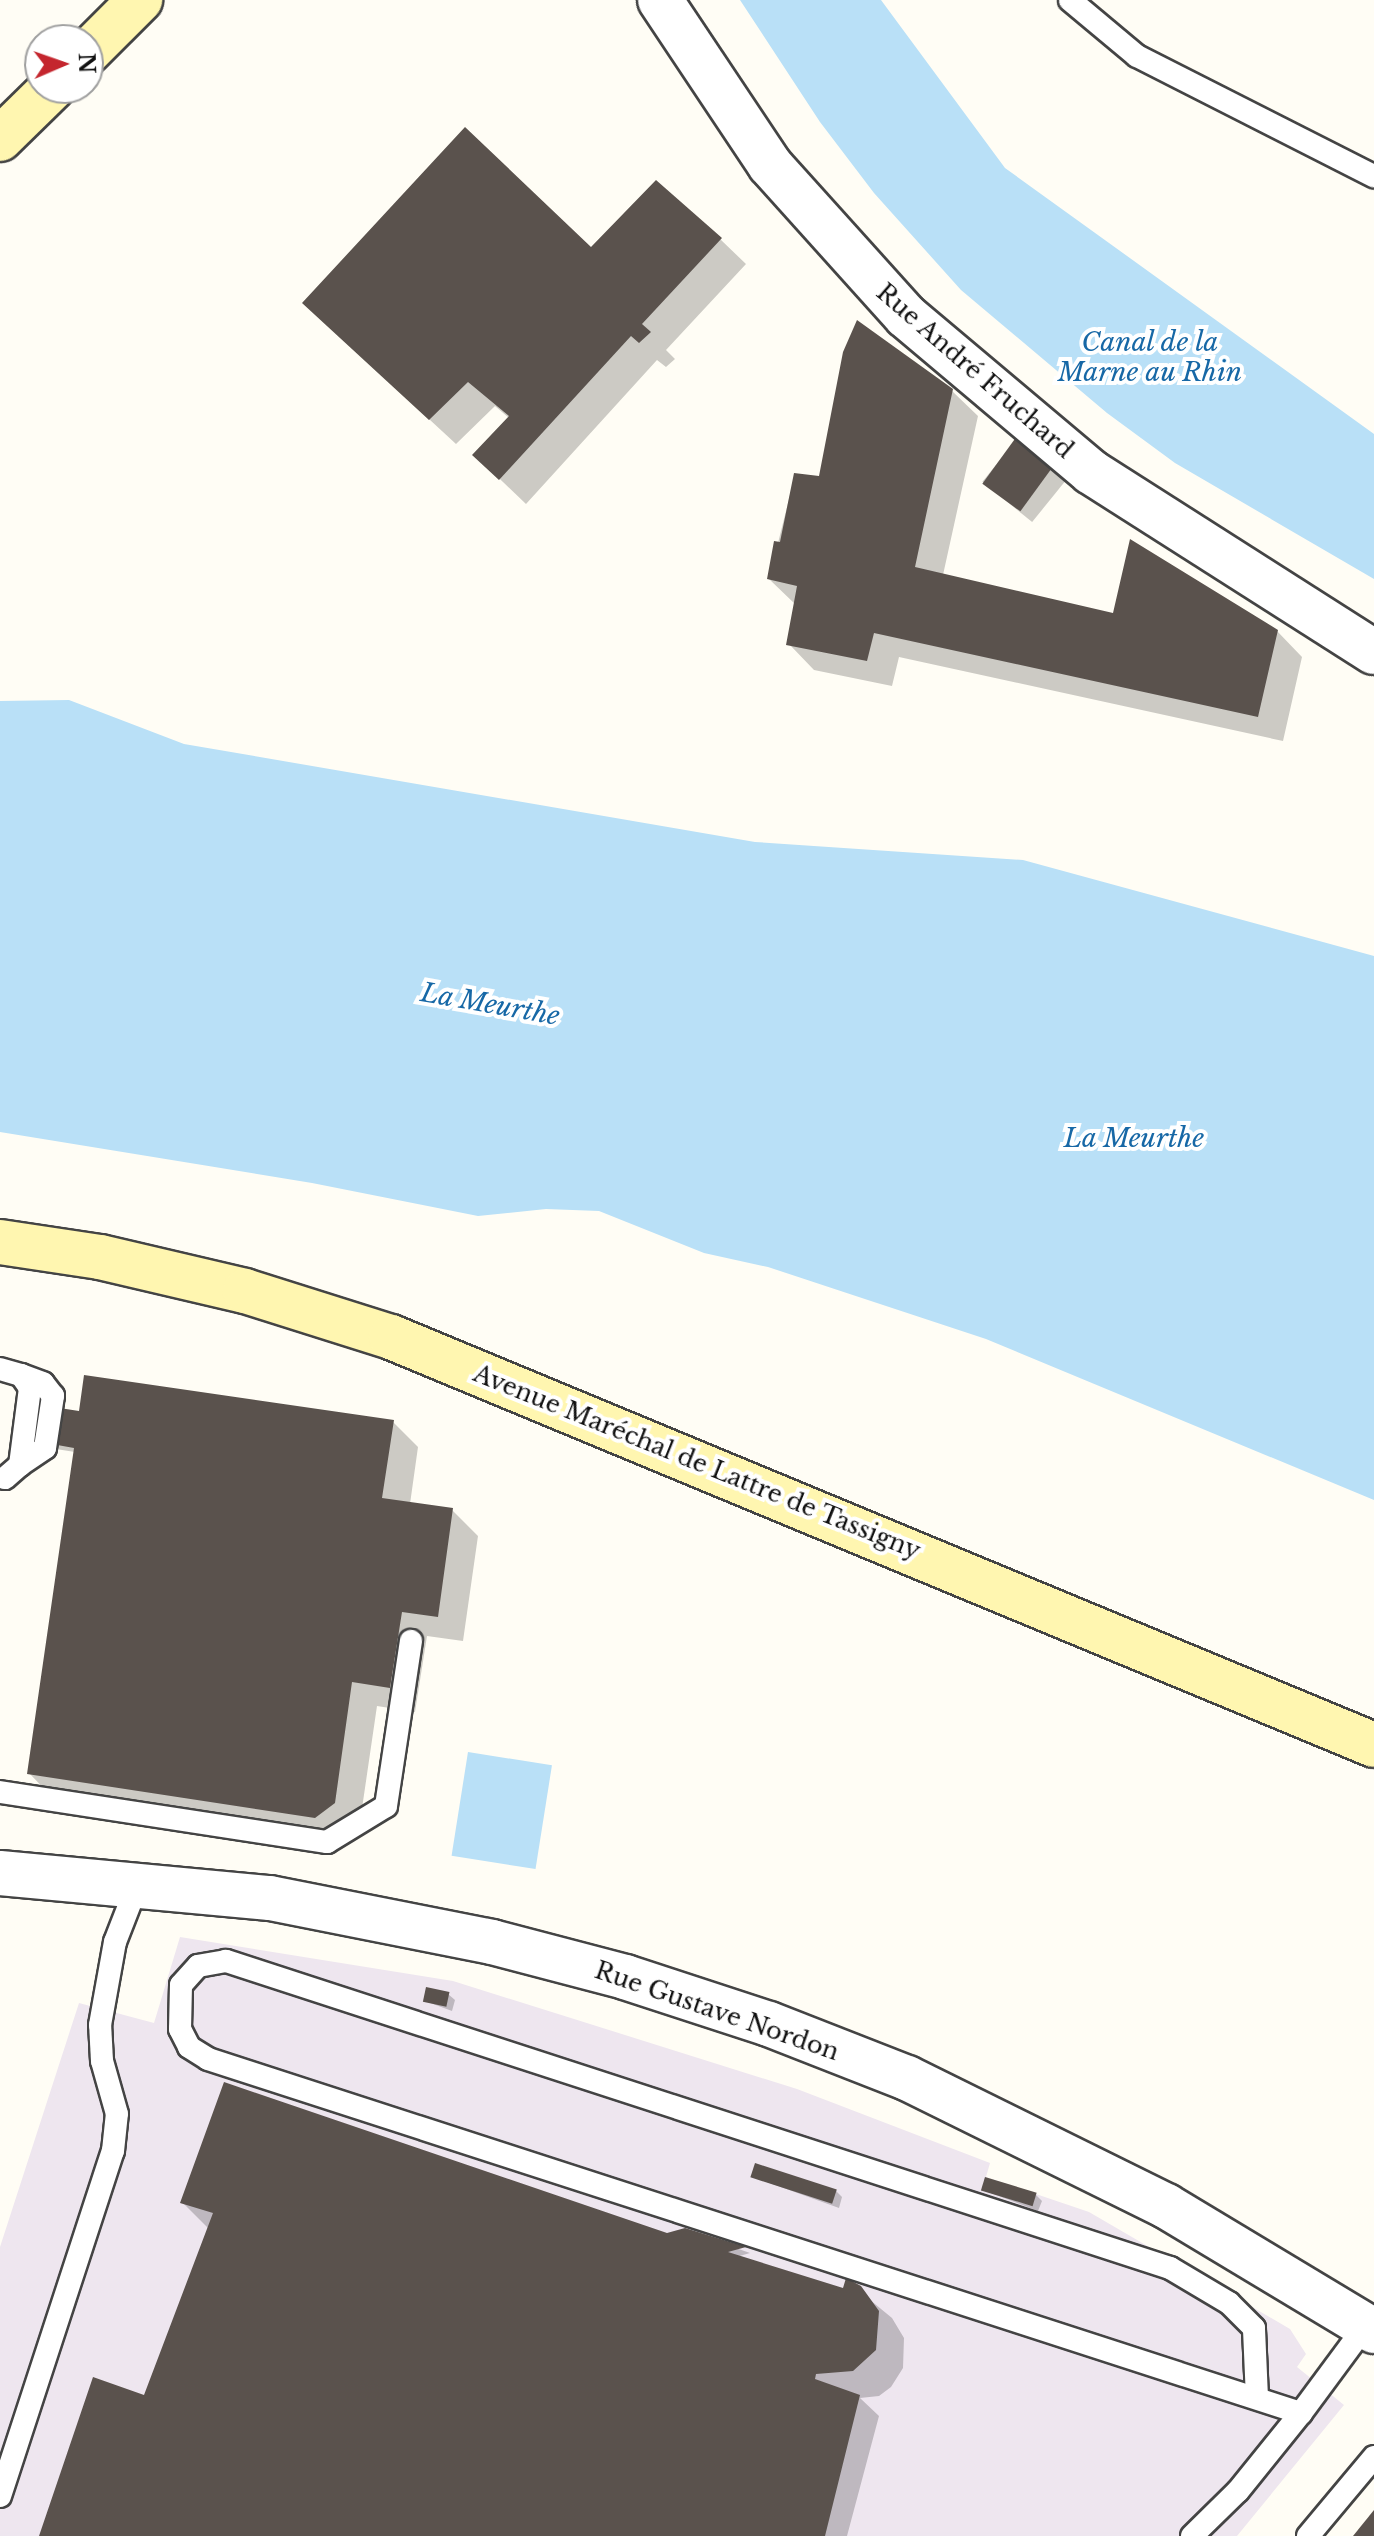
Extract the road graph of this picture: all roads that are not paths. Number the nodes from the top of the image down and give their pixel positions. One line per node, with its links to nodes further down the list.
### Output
1 (140, 0): 4 (main road)
2 (660, 0): 8 (street, Rue André Fruchard)
3 (1070, 0): 7 (lane)
4 (104, 36)
5 (36, 104): 6 (main road)
6 (0, 139)
7 (1374, 176)
8 (1374, 652)
9 (0, 1242): 13 (main road, Avenue Maréchal de Lattre de Tassigny)
10 (11, 1372): 11 (lane)
11 (12, 1472)
12 (411, 1641): 14 (lane)
13 (1374, 1745)
14 (0, 1792)
15 (0, 1873): 16 (street, Rue Gustave Nordon)
16 (138, 1883): 17 (street, Rue Gustave Nordon); 21 (lane)
17 (1370, 2328): 19 (lane)
18 (1257, 2398): 18 (lane); 19 (lane)
19 (1301, 2413): 22 (lane)
20 (1374, 2457): 23 (lane)
21 (0, 2496)
22 (1192, 2536)
23 (1308, 2536)

